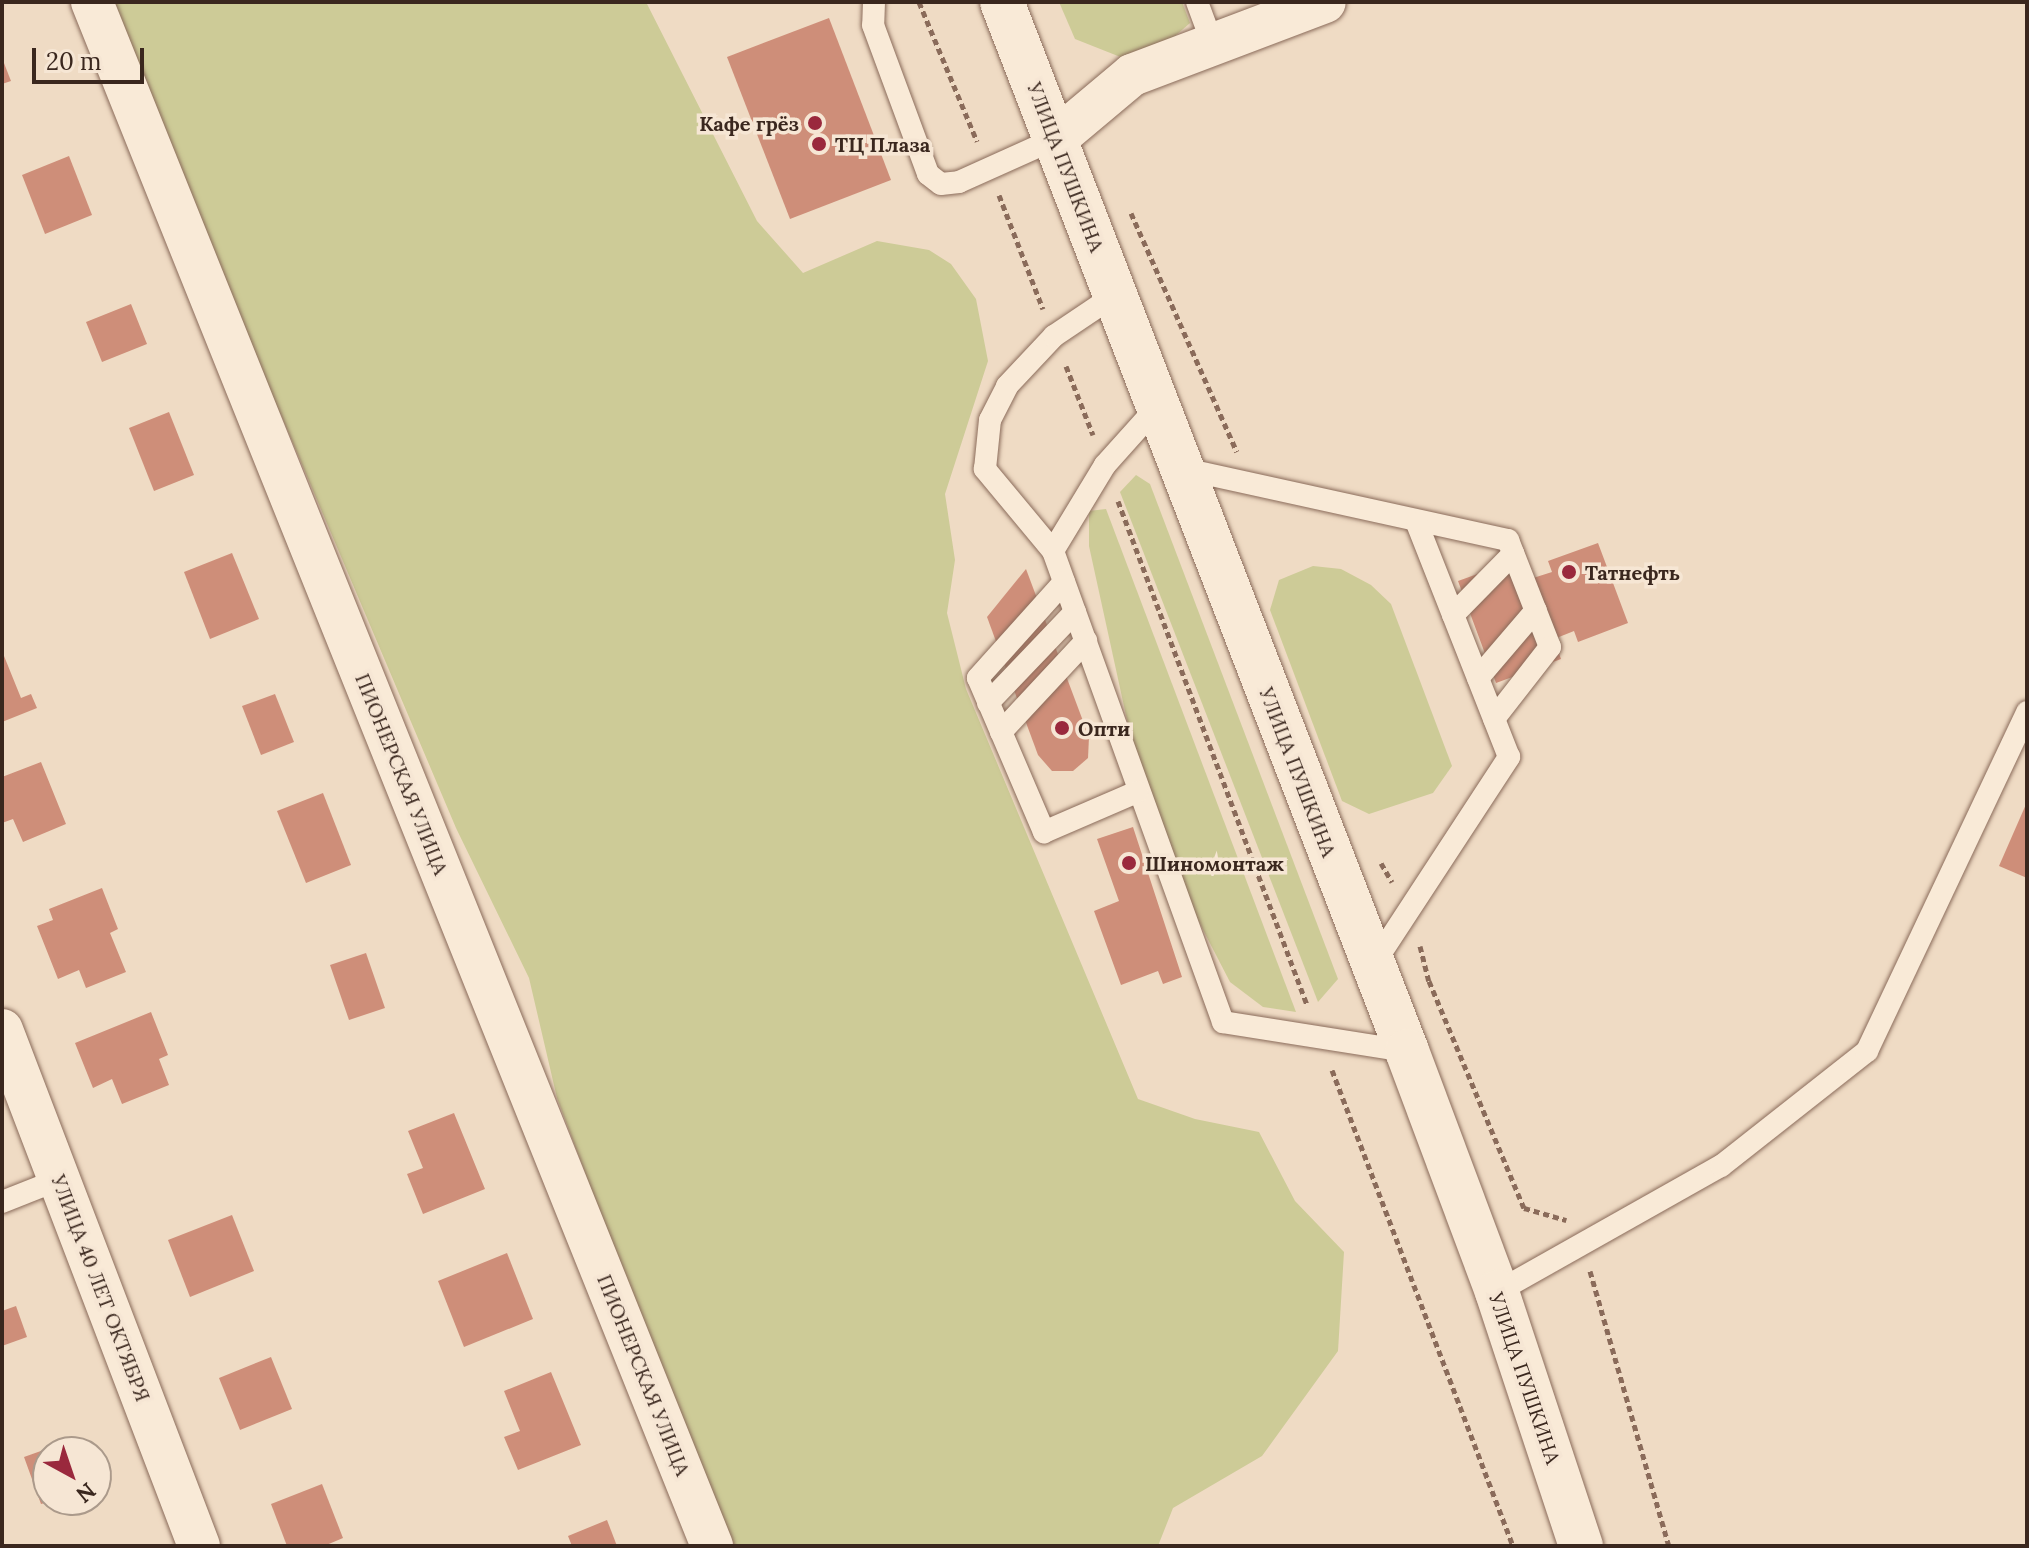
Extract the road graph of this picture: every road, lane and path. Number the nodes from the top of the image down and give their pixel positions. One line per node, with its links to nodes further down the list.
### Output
1 (92, 2): 38 (street, ПИОНЕРСКАЯ УЛИЦА)
2 (874, 2): 9 (lane)
3 (919, 2): 9 (path)
4 (1002, 2): 8 (main road, УЛИЦА ПУШКИНА)
5 (1197, 2): 7 (lane)
6 (1325, 2): 7 (street)
7 (1213, 45): 8 (street)
8 (1057, 138): 9 (lane); 10 (main road, УЛИЦА ПУШКИНА)
9 (989, 169): 11 (path)
10 (1115, 295): 11 (lane); 12 (main road, УЛИЦА ПУШКИНА)
11 (1054, 336): 13 (path); 16 (lane)
12 (1157, 407): 13 (lane); 14 (main road, УЛИЦА ПУШКИНА)
13 (1105, 465): 16 (lane); 31 (path)
14 (1180, 468): 15 (lane); 29 (main road, УЛИЦА ПУШКИНА)
15 (1417, 523): 17 (lane); 21 (lane)
16 (1053, 551): 18 (lane)
17 (1513, 554): 19 (lane); 21 (lane)
18 (1064, 582): 20 (lane); 24 (lane)
19 (1536, 610): 23 (lane); 26 (lane)
20 (1075, 612): 22 (lane); 24 (lane)
21 (1453, 615): 23 (lane)
22 (1086, 641): 27 (lane); 28 (lane)
23 (1478, 678): 26 (lane)
24 (988, 703): 27 (lane)
25 (2027, 712): 35 (lane)
26 (1494, 719): 29 (lane)
27 (1001, 732): 28 (lane)
28 (1137, 792): 31 (lane)
29 (1373, 965): 32 (main road, УЛИЦА ПУШКИНА)
30 (2, 1030): 33 (street, УЛИЦА 40 ЛЕТ ОКТЯБРЯ)
31 (1318, 1035): 32 (lane); 39 (path)
32 (1407, 1051): 36 (main road, УЛИЦА ПУШКИНА)
33 (60, 1179): 34 (lane); 37 (street, УЛИЦА 40 ЛЕТ ОКТЯБРЯ)
34 (2, 1202)
35 (1587, 1239): 36 (lane); 41 (path)
36 (1497, 1292): 40 (main road, УЛИЦА ПУШКИНА)
37 (199, 1546)
38 (712, 1546)
39 (1513, 1546)
40 (1581, 1546)
41 (1669, 1546)

